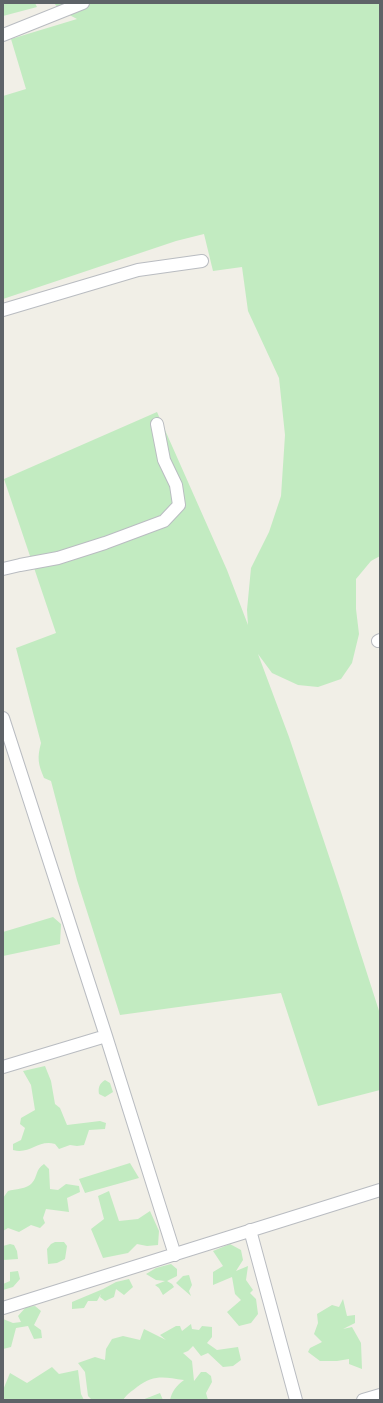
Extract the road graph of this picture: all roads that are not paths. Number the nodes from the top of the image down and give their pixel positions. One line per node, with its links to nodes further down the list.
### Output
1 (83, 3): 2 (street)
2 (56, 8): 3 (street)
3 (3, 35)
4 (202, 261): 5 (street)
5 (3, 310)
6 (157, 424): 7 (street)
7 (3, 569)
8 (3, 718): 9 (street)
9 (106, 1036): 10 (street); 13 (street)
10 (3, 1067)
11 (380, 1190): 12 (street)
12 (250, 1230): 13 (street); 16 (street)
13 (175, 1255): 14 (street)
14 (3, 1308)
15 (380, 1395): 17 (street)
16 (296, 1400)
17 (363, 1400)

